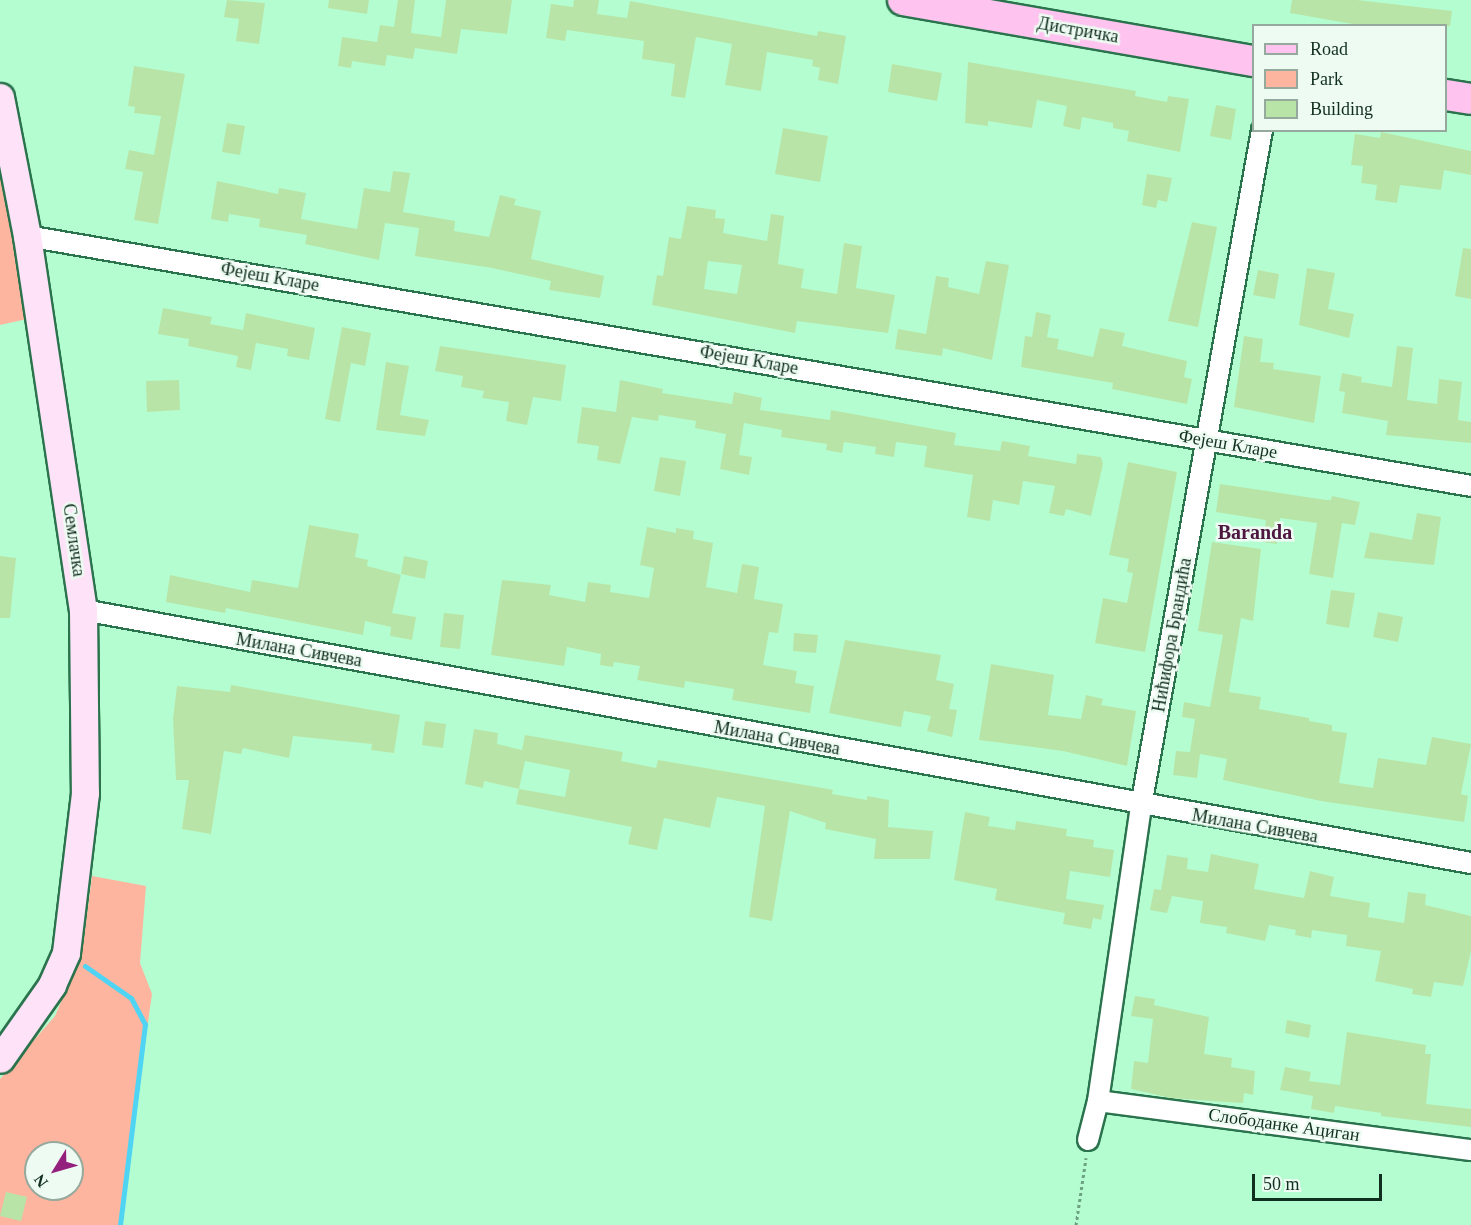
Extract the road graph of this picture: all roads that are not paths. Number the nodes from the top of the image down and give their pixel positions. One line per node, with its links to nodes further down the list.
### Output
1 (903, 0): 2 (main road, Дистричка)
2 (1252, 61)
3 (1447, 95): 5 (main road)
4 (0, 96): 7 (main road, Семлачка)
5 (1471, 99)
6 (1262, 132): 8 (street, Нићифора Брандића)
7 (27, 236): 8 (street, Фејеш Кларе); 10 (main road, Семлачка)
8 (1207, 440): 9 (street, Фејеш Кларе); 11 (street, Нићифора Брандића)
9 (1471, 486)
10 (83, 610): 11 (street, Милана Сивчева); 13 (main road, Семлачка)
11 (1141, 806): 12 (street, Милана Сивчева); 14 (street, Нићифора Брандића)
12 (1471, 863)
13 (0, 1059)
14 (1098, 1101): 15 (street, Нићифора Брандића); 16 (street, Слободанке Ациган)
15 (1088, 1140)
16 (1471, 1150)

